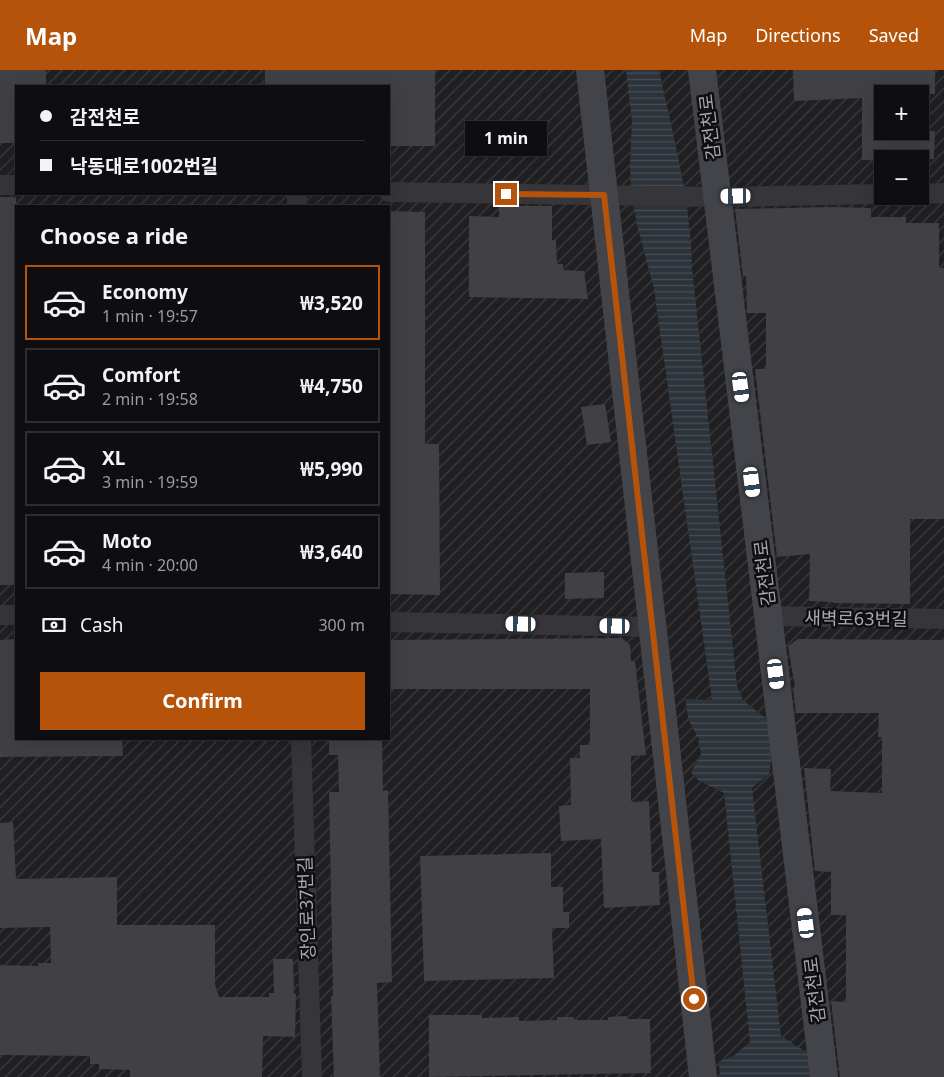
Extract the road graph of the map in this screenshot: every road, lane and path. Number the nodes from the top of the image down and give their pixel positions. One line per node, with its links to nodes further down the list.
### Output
1 (590, 70): 9 (street)
2 (702, 70): 10 (street, 감전천로)
3 (0, 185): 4 (street)
4 (15, 185)
5 (390, 192): 9 (street)
6 (944, 193): 8 (street)
7 (874, 194): 10 (street)
8 (929, 194)
9 (609, 195): 10 (street); 16 (street)
10 (710, 196): 13 (street, 감전천로)
11 (0, 615): 12 (street)
12 (15, 615)
13 (769, 616): 14 (street, 새벽로63번길); 20 (street, 감전천로)
14 (944, 620)
15 (390, 622): 16 (street)
16 (653, 626): 19 (street)
17 (301, 740): 18 (street, 장인로37번길)
18 (312, 1077)
19 (703, 1077)
20 (824, 1077)

